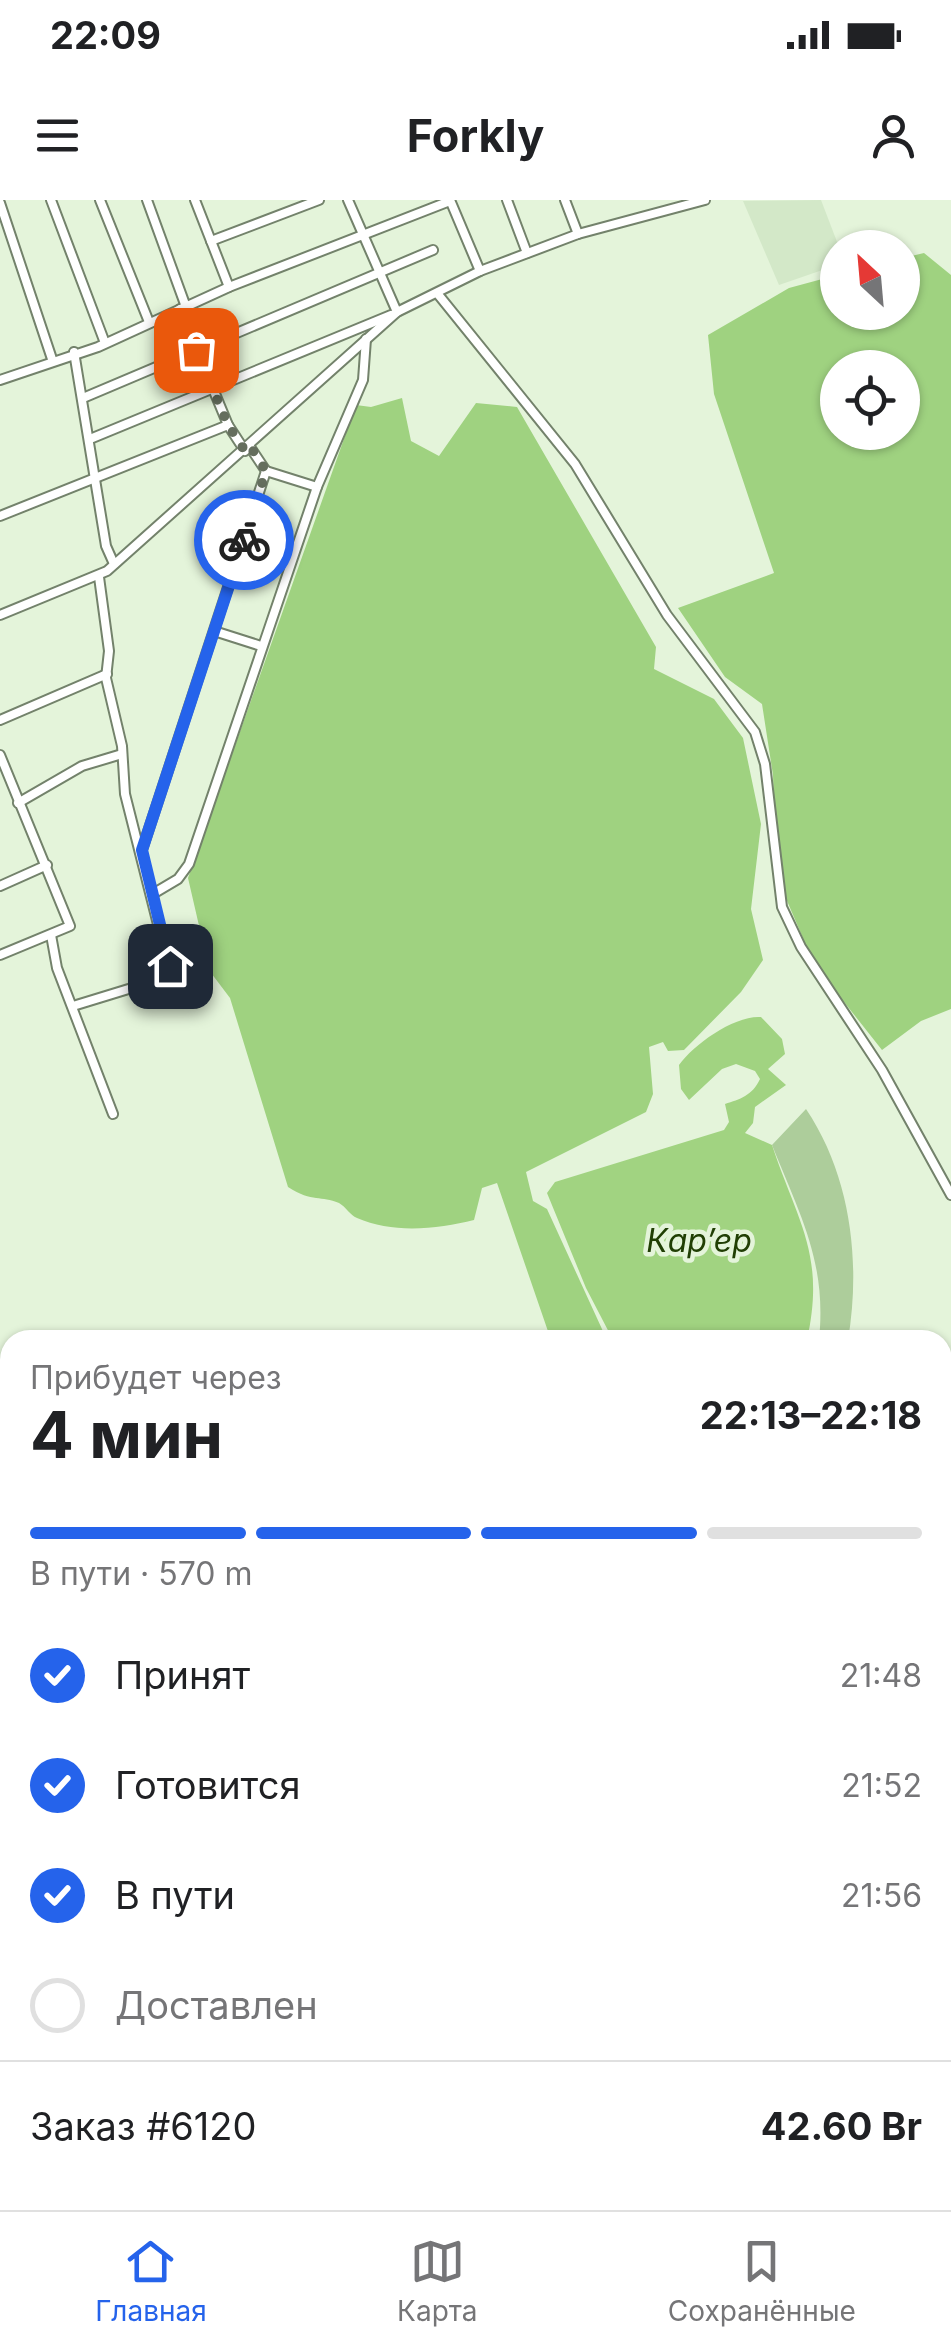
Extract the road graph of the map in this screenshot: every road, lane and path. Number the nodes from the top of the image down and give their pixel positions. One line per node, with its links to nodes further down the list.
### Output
1 (51, 200): 27 (street)
2 (100, 200): 25 (street)
3 (147, 200): 23 (street)
4 (318, 200): 16 (street)
5 (348, 200): 14 (street)
6 (449, 200): 14 (street); 20 (street)
7 (507, 200): 18 (street)
8 (565, 200): 15 (street)
9 (640, 200): 13 (street)
10 (704, 200): 13 (street)
11 (197, 201): 16 (street)
12 (0, 203): 30 (street)
13 (645, 213): 15 (street)
14 (361, 234): 19 (street); 21 (street)
15 (578, 234): 18 (street)
16 (211, 241): 21 (street)
17 (433, 250): 19 (street)
18 (527, 253): 20 (street)
19 (378, 271): 24 (street); 28 (street)
20 (480, 271): 22 (street)
21 (230, 287): 23 (street)
22 (436, 293): 24 (street); 60 (street)
23 (182, 308): 25 (street); 28 (street)
24 (398, 312): 26 (street); 32 (street)
25 (149, 322): 27 (street)
26 (366, 339): 36 (street); 39 (street)
27 (105, 343): 29 (street)
28 (196, 350): 32 (street); 33 (street)
29 (74, 352): 30 (street); 33 (street)
30 (52, 359): 31 (street)
31 (0, 380)
32 (212, 388): 34 (street); 35 (street)
33 (83, 398): 35 (street)
34 (228, 425): 36 (street); 38 (street)
35 (90, 439): 38 (street)
36 (248, 449): 37 (street); 41 (street)
37 (266, 471): 39 (street); 44 (street)
38 (95, 478): 40 (street); 41 (street)
39 (317, 487): 45 (street)
40 (0, 516)
41 (114, 564): 42 (street)
42 (99, 576): 43 (street); 46 (street)
43 (0, 615)
44 (214, 631): 45 (street); 52 (street)
45 (261, 646): 55 (street)
46 (106, 674): 47 (street); 49 (street)
47 (0, 720)
48 (0, 754): 50 (street)
49 (122, 754): 51 (street); 52 (street)
50 (2, 766): 51 (street)
51 (18, 803): 53 (street)
52 (141, 837): 55 (street)
53 (47, 865): 54 (street); 56 (street)
54 (0, 886)
55 (150, 895): 58 (street)
56 (51, 936): 57 (street); 58 (street)
57 (0, 955)
58 (73, 1006): 59 (street)
59 (113, 1114)
60 (951, 1195)

